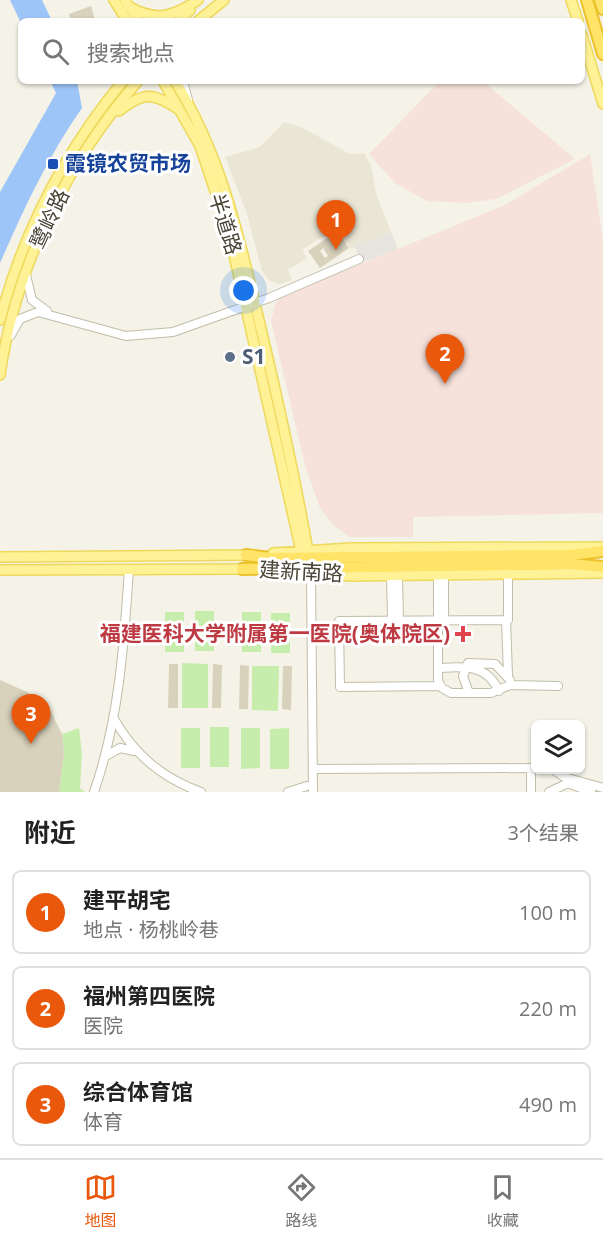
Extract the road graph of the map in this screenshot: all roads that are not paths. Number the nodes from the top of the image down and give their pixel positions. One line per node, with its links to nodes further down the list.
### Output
1 (114, 0): 9 (main road)
2 (200, 0): 7 (main road); 11 (main road)
3 (224, 0): 12 (main road)
4 (571, 0): 13 (main road)
5 (586, 0): 15 (highway)
6 (600, 0): 8 (highway)
7 (126, 3): 10 (main road)
8 (603, 9)
9 (125, 18)
10 (136, 18)
11 (181, 18)
12 (202, 18)
13 (577, 18)
14 (585, 46): 21 (main road)
15 (603, 54)
16 (119, 84): 24 (main road, 鹭岭路)
17 (136, 84): 23 (main road, 鹭岭路)
18 (165, 84): 22 (main road, 半道路)
19 (176, 84): 22 (main road, 半道路)
20 (183, 84): 22 (street)
21 (603, 104)
22 (186, 109): 23 (main road); 28 (main road, 半道路)
23 (106, 122): 26 (main road, 鹭岭路)
24 (20, 256): 27 (main road); 30 (main road, 鹭岭路)
25 (359, 259): 28 (street)
26 (26, 275): 29 (street); 31 (main road, 鹭岭路)
27 (0, 289)
28 (251, 304): 29 (street); 33 (main road, 半道路)
29 (59, 316): 31 (street)
30 (0, 320)
31 (1, 370)
32 (603, 545): 33 (main road, 建新南路)
33 (305, 551): 35 (main road, 建新南路)
34 (603, 551): 35 (highway)
35 (246, 555): 36 (main road, 建新南路)
36 (0, 557)
37 (603, 567): 38 (highway)
38 (242, 568): 39 (main road, 建新南路); 41 (main road, 建新南路)
39 (129, 569): 40 (main road, 建新南路); 56 (street)
40 (0, 570)
41 (311, 574): 44 (main road, 建新南路); 60 (street)
42 (508, 574): 43 (main road, 建新南路); 45 (main road, 建新南路); 48 (street)
43 (603, 574)
44 (394, 575): 45 (main road, 建新南路); 46 (street)
45 (441, 575): 47 (street)
46 (395, 620): 47 (street); 53 (street)
47 (441, 620): 48 (street); 49 (street)
48 (506, 620): 51 (street)
49 (438, 668): 50 (street); 53 (street)
50 (465, 668): 51 (street); 54 (street); 55 (street)
51 (513, 683): 52 (street); 54 (street)
52 (558, 686)
53 (441, 687): 55 (street)
54 (499, 691): 55 (street)
55 (469, 693)
56 (114, 719): 57 (street); 58 (street)
57 (138, 753): 58 (street); 69 (street)
58 (105, 756): 68 (street)
59 (531, 768): 60 (street)
60 (313, 769): 65 (street)
61 (532, 774): 71 (street)
62 (557, 774): 64 (street)
63 (560, 774): 66 (street)
64 (560, 786): 67 (street); 72 (street)
65 (313, 788): 70 (street)
66 (603, 788)
67 (586, 791)
68 (94, 792)
69 (201, 792)
70 (288, 792)
71 (531, 792)
72 (549, 792)

